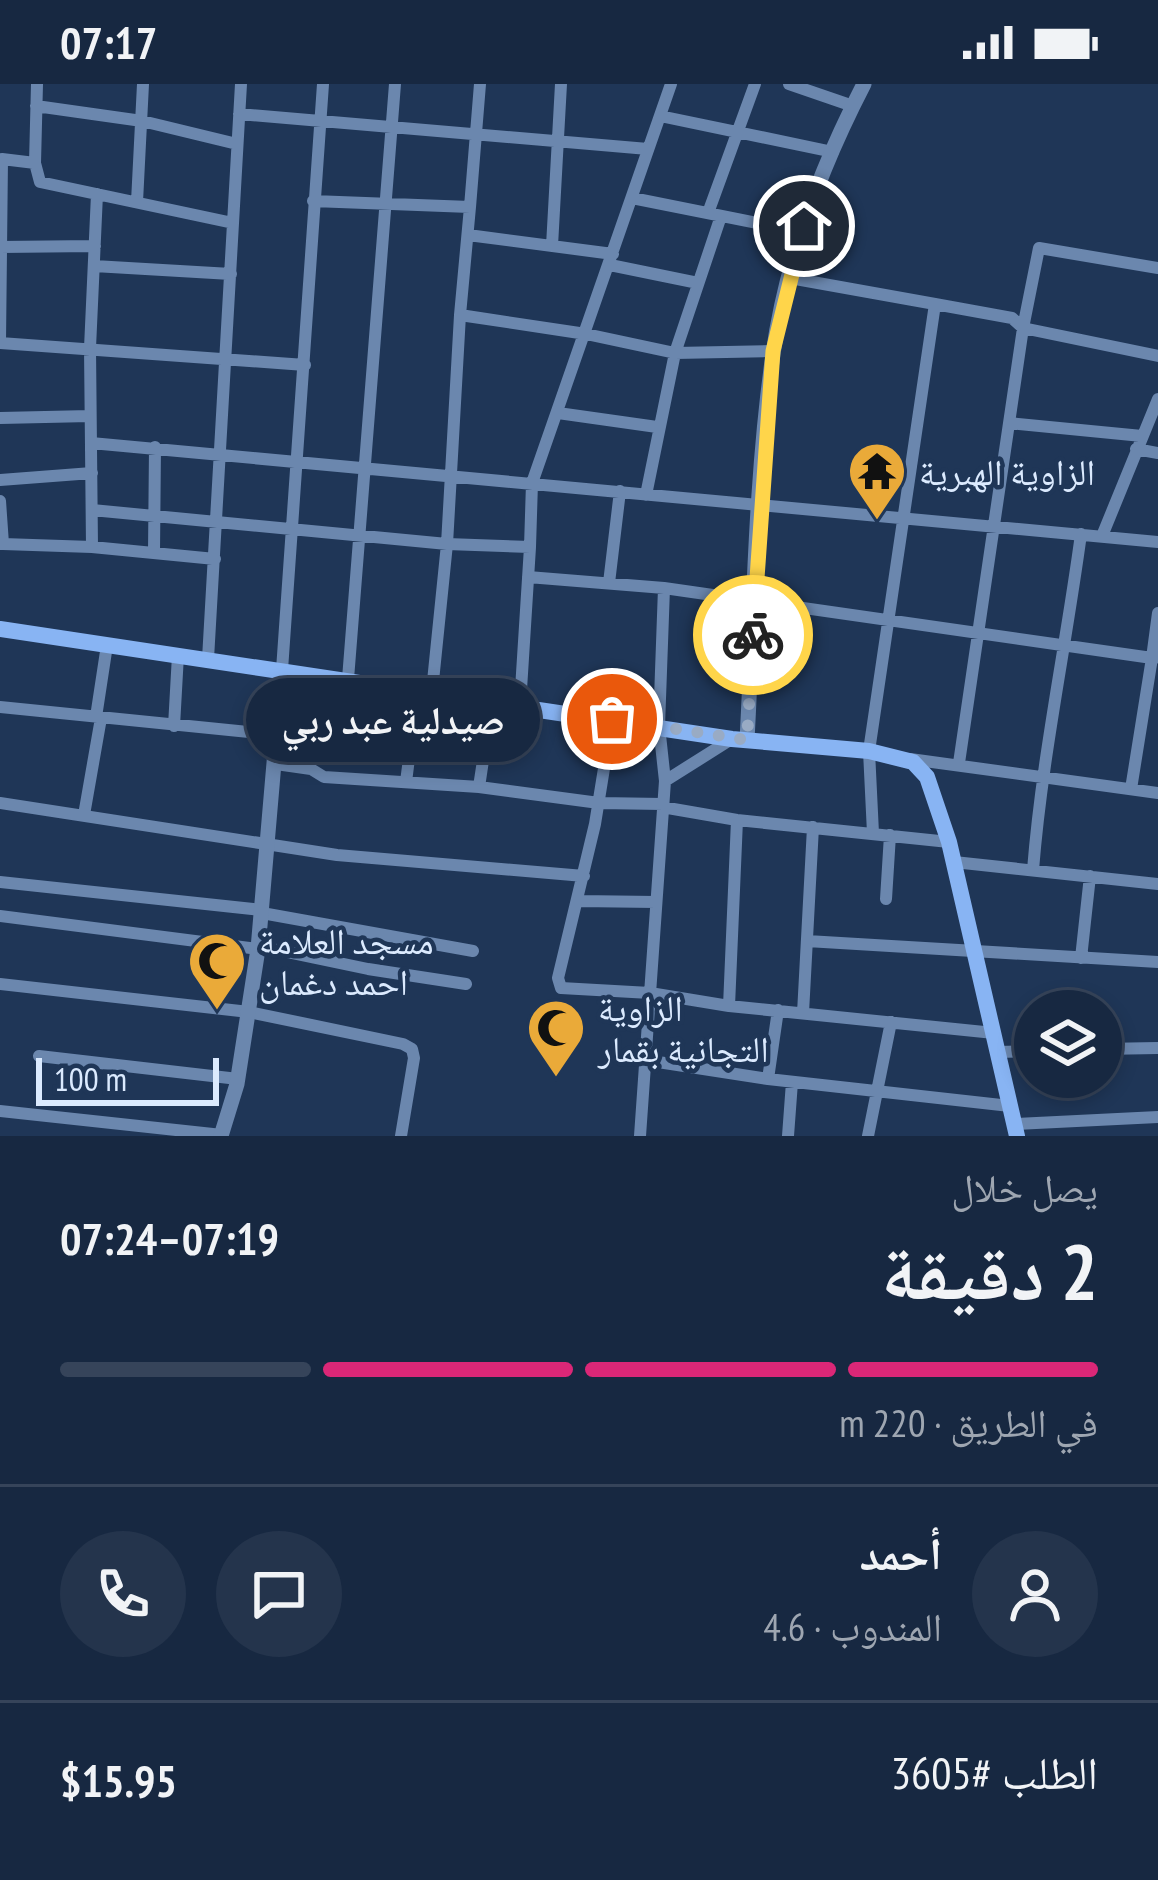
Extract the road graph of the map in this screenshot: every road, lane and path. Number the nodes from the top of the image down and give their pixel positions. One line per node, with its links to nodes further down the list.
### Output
1 (37, 84): 12 (street)
2 (143, 84): 16 (street)
3 (241, 84): 14 (street)
4 (323, 84): 17 (street)
5 (394, 84): 18 (street)
6 (480, 84): 20 (street)
7 (561, 84): 21 (street)
8 (671, 84): 15 (street)
9 (755, 84): 19 (street)
10 (788, 84): 13 (street)
11 (864, 84): 13 (street)
12 (36, 106): 16 (street); 26 (street)
13 (853, 106): 24 (street)
14 (238, 114): 17 (street); 22 (street)
15 (660, 116): 19 (street); 23 (street)
16 (142, 121): 22 (street); 31 (street)
17 (320, 123): 18 (street); 29 (street)
18 (390, 127): 20 (street); 30 (street)
19 (739, 132): 24 (street); 33 (street)
20 (475, 134): 21 (street); 32 (street)
21 (556, 141): 23 (street); 38 (street)
22 (237, 144): 34 (street)
23 (648, 149): 28 (street)
24 (833, 152): 35 (street)
25 (1, 159): 26 (street); 39 (street)
26 (34, 163): 27 (street)
27 (97, 194): 31 (street); 37 (street)
28 (632, 198): 33 (street); 40 (street)
29 (314, 201): 30 (street); 56 (street)
30 (385, 201): 32 (street); 69 (street)
31 (136, 202): 34 (street)
32 (470, 207): 36 (street)
33 (714, 215): 35 (street); 45 (street)
34 (233, 223): 43 (street)
35 (802, 232): 44 (street)
36 (468, 235): 38 (street); 47 (street)
37 (95, 246): 39 (street); 41 (street)
38 (552, 246): 40 (street)
39 (1, 247): 50 (street)
40 (611, 260): 45 (street); 49 (street)
41 (94, 266): 43 (street); 51 (street)
42 (1158, 268): 48 (street)
43 (231, 274): 55 (street)
44 (790, 278): 46 (street); 52 (street)
45 (698, 283): 53 (street)
46 (935, 304): 48 (street); 80 (street)
47 (460, 315): 49 (street); 71 (street)
48 (1023, 328): 54 (street); 61 (street)
49 (586, 334): 53 (street); 58 (street)
50 (0, 343): 51 (street)
51 (91, 348): 55 (street); 59 (street)
52 (773, 351): 53 (street); 77 (street)
53 (675, 353): 62 (street)
54 (1158, 356)
55 (226, 358): 56 (street); 67 (street)
56 (305, 365): 68 (street)
57 (1158, 399): 64 (street)
58 (558, 412): 62 (street); 73 (street)
59 (90, 416): 60 (street); 63 (street)
60 (0, 418)
61 (1009, 423): 64 (street); 82 (street)
62 (657, 427): 75 (street)
63 (91, 442): 65 (street); 70 (street)
64 (1139, 443): 66 (street); 86 (street)
65 (155, 447): 67 (street); 79 (street)
66 (1158, 453)
67 (222, 454): 68 (street); 81 (street)
68 (295, 461): 69 (street); 83 (street)
69 (364, 469): 71 (street); 84 (street)
70 (92, 473): 72 (street); 78 (street)
71 (449, 475): 73 (street); 89 (street)
72 (0, 479)
73 (532, 483): 74 (street); 91 (street)
74 (620, 491): 75 (street); 95 (street)
75 (646, 494): 77 (street)
76 (0, 501): 88 (street)
77 (759, 505): 80 (street); 97 (street)
78 (92, 510): 79 (street); 90 (street)
79 (154, 515): 81 (street); 92 (street)
80 (906, 516): 82 (street); 99 (street)
81 (217, 520): 83 (street); 93 (street)
82 (995, 526): 85 (street); 101 (street)
83 (290, 527): 84 (street); 107 (street)
84 (361, 534): 89 (street); 108 (street)
85 (1081, 534): 86 (street); 102 (street)
86 (1102, 536): 87 (street)
87 (1158, 542)
88 (2, 544): 90 (street)
89 (447, 544): 91 (street); 110 (street)
90 (92, 547): 92 (street)
91 (530, 547): 94 (street)
92 (154, 552): 93 (street)
93 (215, 559): 105 (street)
94 (528, 578): 95 (street); 112 (street)
95 (609, 583): 96 (street)
96 (664, 588): 97 (street); 117 (street)
97 (755, 604): 99 (street); 120 (street)
98 (1158, 613): 106 (street)
99 (887, 623): 101 (street); 122 (street)
100 (0, 629): 103 (main road)
101 (979, 632): 102 (street); 125 (street)
102 (1066, 644): 106 (street); 126 (street)
103 (107, 645): 104 (main road); 114 (street)
104 (178, 655): 105 (main road); 116 (street)
105 (208, 658): 107 (main road)
106 (1155, 658): 130 (street)
107 (282, 670): 108 (main road); 118 (street)
108 (348, 679): 109 (main road)
109 (373, 682): 110 (main road); 119 (street)
110 (432, 691): 111 (main road)
111 (492, 701): 112 (main road); 121 (street)
112 (520, 705): 115 (main road)
113 (0, 707): 114 (street)
114 (99, 718): 116 (street); 135 (street)
115 (612, 719): 117 (main road); 133 (street)
116 (174, 726): 118 (street)
117 (659, 726): 120 (main road); 127 (street)
118 (278, 735): 124 (street)
119 (412, 735): 121 (street); 128 (street)
120 (740, 739): 122 (main road); 127 (street)
121 (486, 743): 129 (street)
122 (869, 751): 123 (main road); 138 (street)
123 (904, 758): 125 (street); 140 (main road)
124 (276, 764): 128 (street); 141 (street)
125 (959, 764): 126 (street)
126 (1041, 776): 130 (street); 143 (street)
127 (665, 781): 134 (street)
128 (406, 782): 129 (street)
129 (479, 787): 133 (street)
130 (1131, 789): 131 (street)
131 (1158, 793)
132 (0, 803): 135 (street)
133 (599, 803): 134 (street); 144 (street)
134 (663, 806): 136 (street); 150 (street)
135 (84, 815): 141 (street)
136 (737, 820): 137 (street); 162 (street)
137 (813, 827): 138 (street); 153 (street)
138 (873, 833): 139 (street)
139 (890, 835): 140 (street); 148 (street)
140 (949, 842): 142 (main road)
141 (268, 844): 144 (street); 151 (street)
142 (953, 862): 143 (street); 156 (main road)
143 (1033, 870): 145 (street)
144 (584, 876): 149 (street)
145 (1090, 876): 147 (street); 157 (street)
146 (0, 882): 151 (street)
147 (1158, 884)
148 (886, 899)
149 (578, 901): 150 (street); 161 (street)
150 (656, 902): 161 (street)
151 (262, 911): 154 (street); 155 (street)
152 (0, 916): 154 (street)
153 (807, 941): 156 (street); 165 (street)
154 (258, 947): 160 (street); 164 (street)
155 (472, 951)
156 (974, 951): 157 (street); 167 (main road)
157 (1081, 958): 158 (street)
158 (1158, 962)
159 (0, 984): 164 (street)
160 (466, 984)
161 (650, 993): 162 (street); 172 (street)
162 (729, 1006): 163 (street)
163 (778, 1010): 165 (street); 174 (street)
164 (249, 1012): 173 (street); 181 (street)
165 (803, 1013): 166 (street)
166 (891, 1022): 167 (street); 176 (street)
167 (996, 1042): 168 (street); 179 (main road)
168 (1014, 1046)
169 (1158, 1048): 170 (street)
170 (1122, 1049)
171 (39, 1056): 173 (street)
172 (645, 1060): 174 (street); 182 (street)
173 (238, 1078): 180 (street)
174 (768, 1079): 175 (street)
175 (792, 1082): 176 (street); 183 (street)
176 (878, 1091): 179 (street); 184 (street)
177 (0, 1111): 180 (street)
178 (1158, 1117): 179 (street)
179 (1014, 1122)
180 (222, 1136)
181 (401, 1136)
182 (640, 1136)
183 (788, 1136)
184 (868, 1136)

